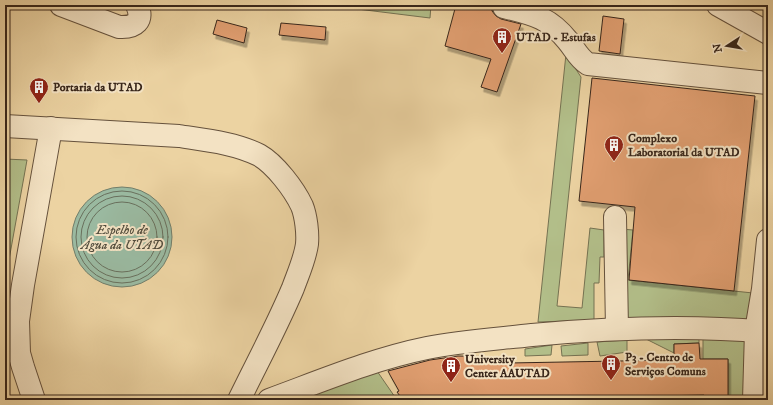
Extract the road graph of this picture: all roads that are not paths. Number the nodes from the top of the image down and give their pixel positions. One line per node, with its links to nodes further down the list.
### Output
1 (61, 5): 2 (street)
2 (137, 5)
3 (718, 5): 5 (street)
4 (504, 7): 7 (street)
5 (744, 11): 6 (street)
6 (768, 34)
7 (768, 84)
8 (5, 126): 9 (street)
9 (51, 128): 14 (street); 15 (street)
10 (615, 216): 12 (street)
11 (768, 240): 13 (street)
12 (617, 329): 13 (street); 16 (street)
13 (762, 332): 17 (street)
14 (34, 400)
15 (239, 400)
16 (269, 400)
17 (754, 400)

